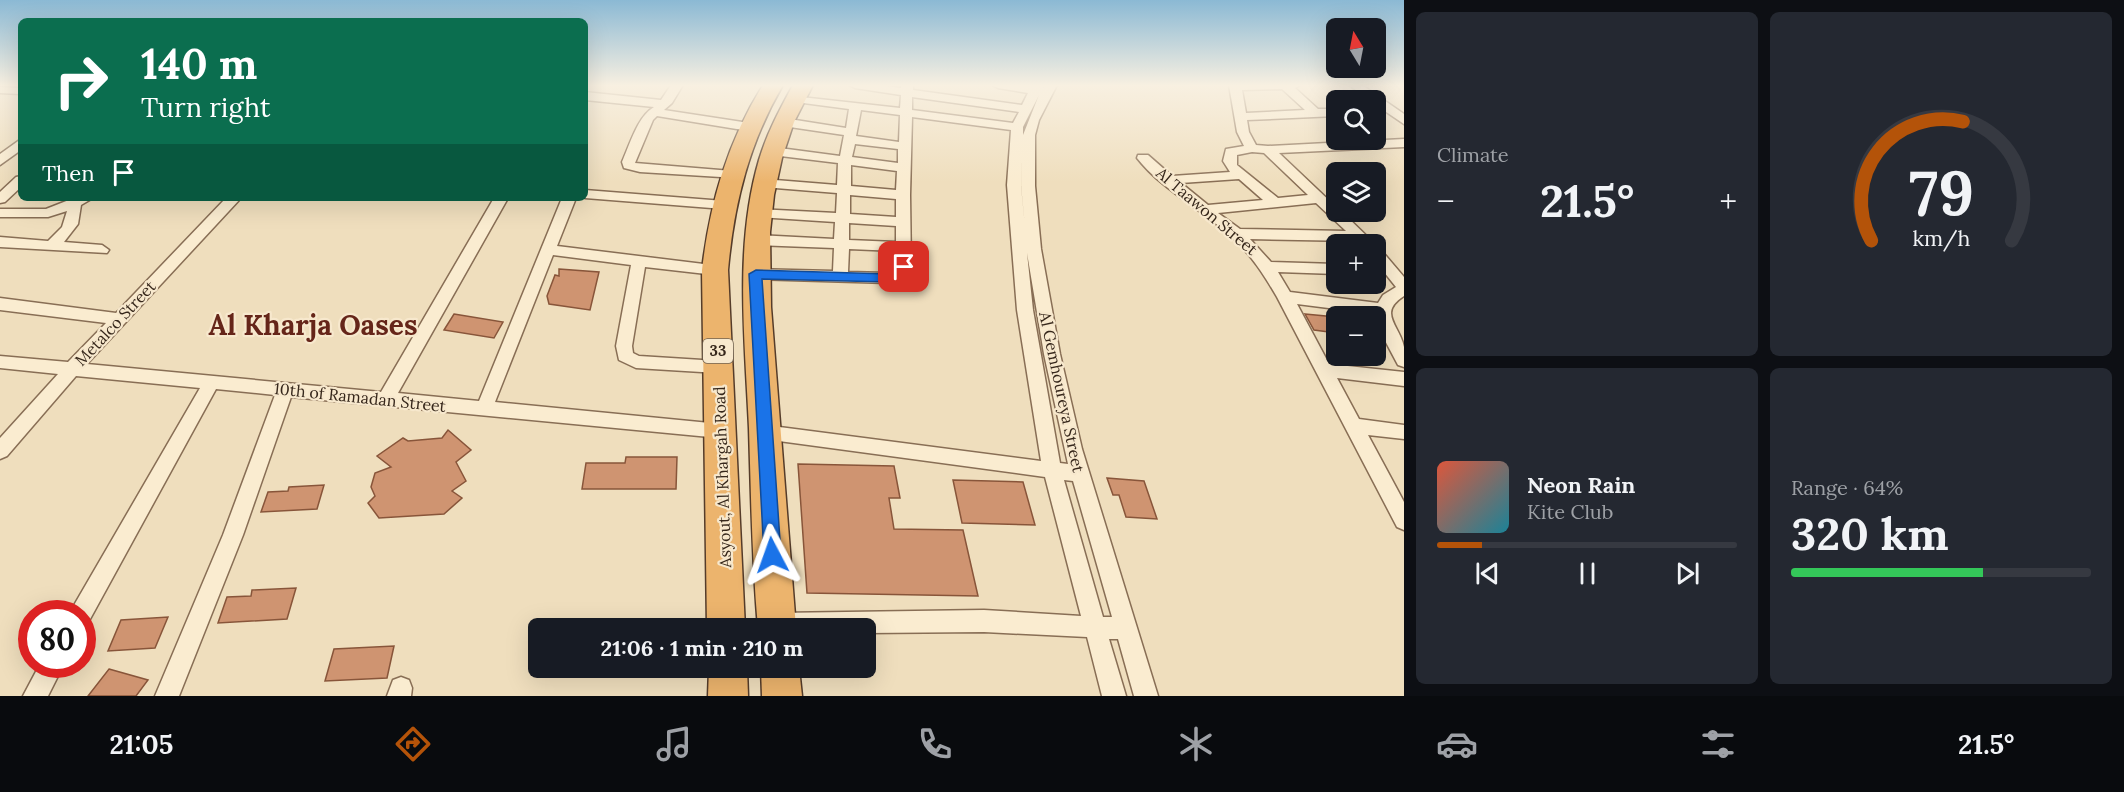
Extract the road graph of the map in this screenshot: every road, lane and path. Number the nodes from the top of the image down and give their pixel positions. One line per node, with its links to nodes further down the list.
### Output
1 (649, 117): 29 (street)
2 (687, 117): 14 (street)
3 (762, 117): 14 (highway, Asyout, Al Khargah Road / 33)
4 (783, 117): 23 (highway)
5 (821, 117): 18 (street)
6 (853, 117): 18 (street)
7 (906, 117): 20 (street)
8 (948, 117): 12 (street)
9 (1021, 117): 15 (street, Al Gemhoureya Street)
10 (1033, 117): 27 (street, Al Gemhoureya Street)
11 (1242, 117): 21 (street)
12 (952, 118): 15 (street)
13 (1386, 118): 16 (street)
14 (749, 127): 29 (highway, Asyout, Al Khargah Road / 33)
15 (1017, 127): 27 (street, Al Gemhoureya Street)
16 (1404, 132)
17 (18, 134): 24 (street)
18 (849, 135): 20 (street); 26 (street)
19 (1404, 143): 22 (street)
20 (904, 146): 28 (street)
21 (1252, 148): 22 (street); 30 (street)
22 (1268, 150): 37 (street)
23 (772, 151): 26 (street); 33 (highway)
24 (6, 153)
25 (1143, 158): 31 (street, Al Taawon Street)
26 (845, 161): 28 (street); 34 (street)
27 (1022, 163): 57 (street, Al Gemhoureya Street)
28 (904, 168): 36 (street)
29 (732, 174): 44 (highway, Asyout, Al Khargah Road / 33)
30 (1241, 175): 31 (street); 43 (street)
31 (1171, 180): 45 (street, Al Taawon Street)
32 (18, 183): 38 (street)
33 (763, 183): 34 (street); 49 (highway)
34 (843, 190): 36 (street); 47 (street)
35 (588, 194): 44 (street)
36 (903, 195): 48 (street)
37 (1319, 198): 43 (street); 51 (street)
38 (0, 199)
39 (80, 201): 46 (street); 55 (street)
40 (231, 201): 73 (street, Metalco Street)
41 (499, 201): 85 (street)
42 (568, 201): 59 (street)
43 (1276, 203): 45 (street)
44 (724, 205): 63 (highway, Asyout, Al Khargah Road / 33)
45 (1205, 210): 50 (street, Al Taawon Street)
46 (3, 216)
47 (842, 218): 48 (street); 49 (street); 54 (street)
48 (903, 222): 56 (street)
49 (757, 226): 54 (street); 65 (highway)
50 (1238, 234): 52 (street); 61 (street, Al Taawon Street)
51 (1357, 234)
52 (1326, 239)
53 (0, 242): 55 (street)
54 (841, 245): 56 (street); 66 (street)
55 (51, 246): 58 (street)
56 (904, 247): 66 (street)
57 (1026, 248): 75 (street, Al Gemhoureya Street); 76 (street, Al Gemhoureya Street)
58 (102, 250)
59 (548, 250): 60 (street); 86 (street)
60 (639, 261): 63 (street); 79 (street)
61 (1267, 267): 62 (street); 68 (street, Al Taawon Street)
62 (1326, 269)
63 (715, 270): 79 (highway, Asyout, Al Khargah Road / 33)
64 (1386, 273): 67 (street)
65 (756, 274): 66 (street); 89 (highway)
66 (840, 277)
67 (1404, 288): 71 (street)
68 (1285, 297): 70 (street); 81 (street, Al Taawon Street)
69 (6, 304): 72 (street); 73 (street)
70 (1358, 306)
71 (1384, 306)
72 (0, 317)
73 (120, 319): 80 (street, Metalco Street)
74 (1386, 323): 77 (street)
75 (1031, 352): 76 (street); 92 (street, Al Gemhoureya Street)
76 (1052, 354): 93 (street, Al Gemhoureya Street)
77 (1404, 361)
78 (0, 362): 80 (street, 10th of Ramadan Street)
79 (718, 367): 88 (highway, Asyout, Al Khargah Road / 33)
80 (72, 369): 83 (street, 10th of Ramadan Street); 91 (street, Metalco Street)
81 (1323, 370): 82 (street); 87 (street, Al Taawon Street)
82 (1404, 379)
83 (211, 383): 84 (street, 10th of Ramadan Street); 96 (street)
84 (285, 390): 85 (street, 10th of Ramadan Street); 106 (street)
85 (385, 400): 86 (street, 10th of Ramadan Street)
86 (484, 409): 88 (street, 10th of Ramadan Street)
87 (1353, 426): 90 (street); 94 (street, Al Taawon Street)
88 (720, 431): 97 (highway, Asyout, Al Khargah Road / 33)
89 (764, 432): 92 (street); 98 (highway)
90 (1404, 432)
91 (0, 451)
92 (1052, 470): 93 (street); 100 (street, Al Gemhoureya Street)
93 (1080, 474): 101 (street, Al Gemhoureya Street)
94 (1399, 502): 95 (street, Al Taawon Street)
95 (1404, 521)
96 (89, 600)
97 (726, 618)
98 (776, 618)
99 (876, 624): 100 (street)
100 (1095, 627): 101 (street); 109 (street, Al Gemhoureya Street)
101 (1127, 629): 110 (street, Al Gemhoureya Street)
102 (45, 678): 105 (street)
103 (728, 678): 107 (highway)
104 (781, 678): 108 (highway)
105 (35, 696)
106 (168, 696)
107 (728, 696)
108 (782, 696)
109 (1114, 696)
110 (1146, 696)

